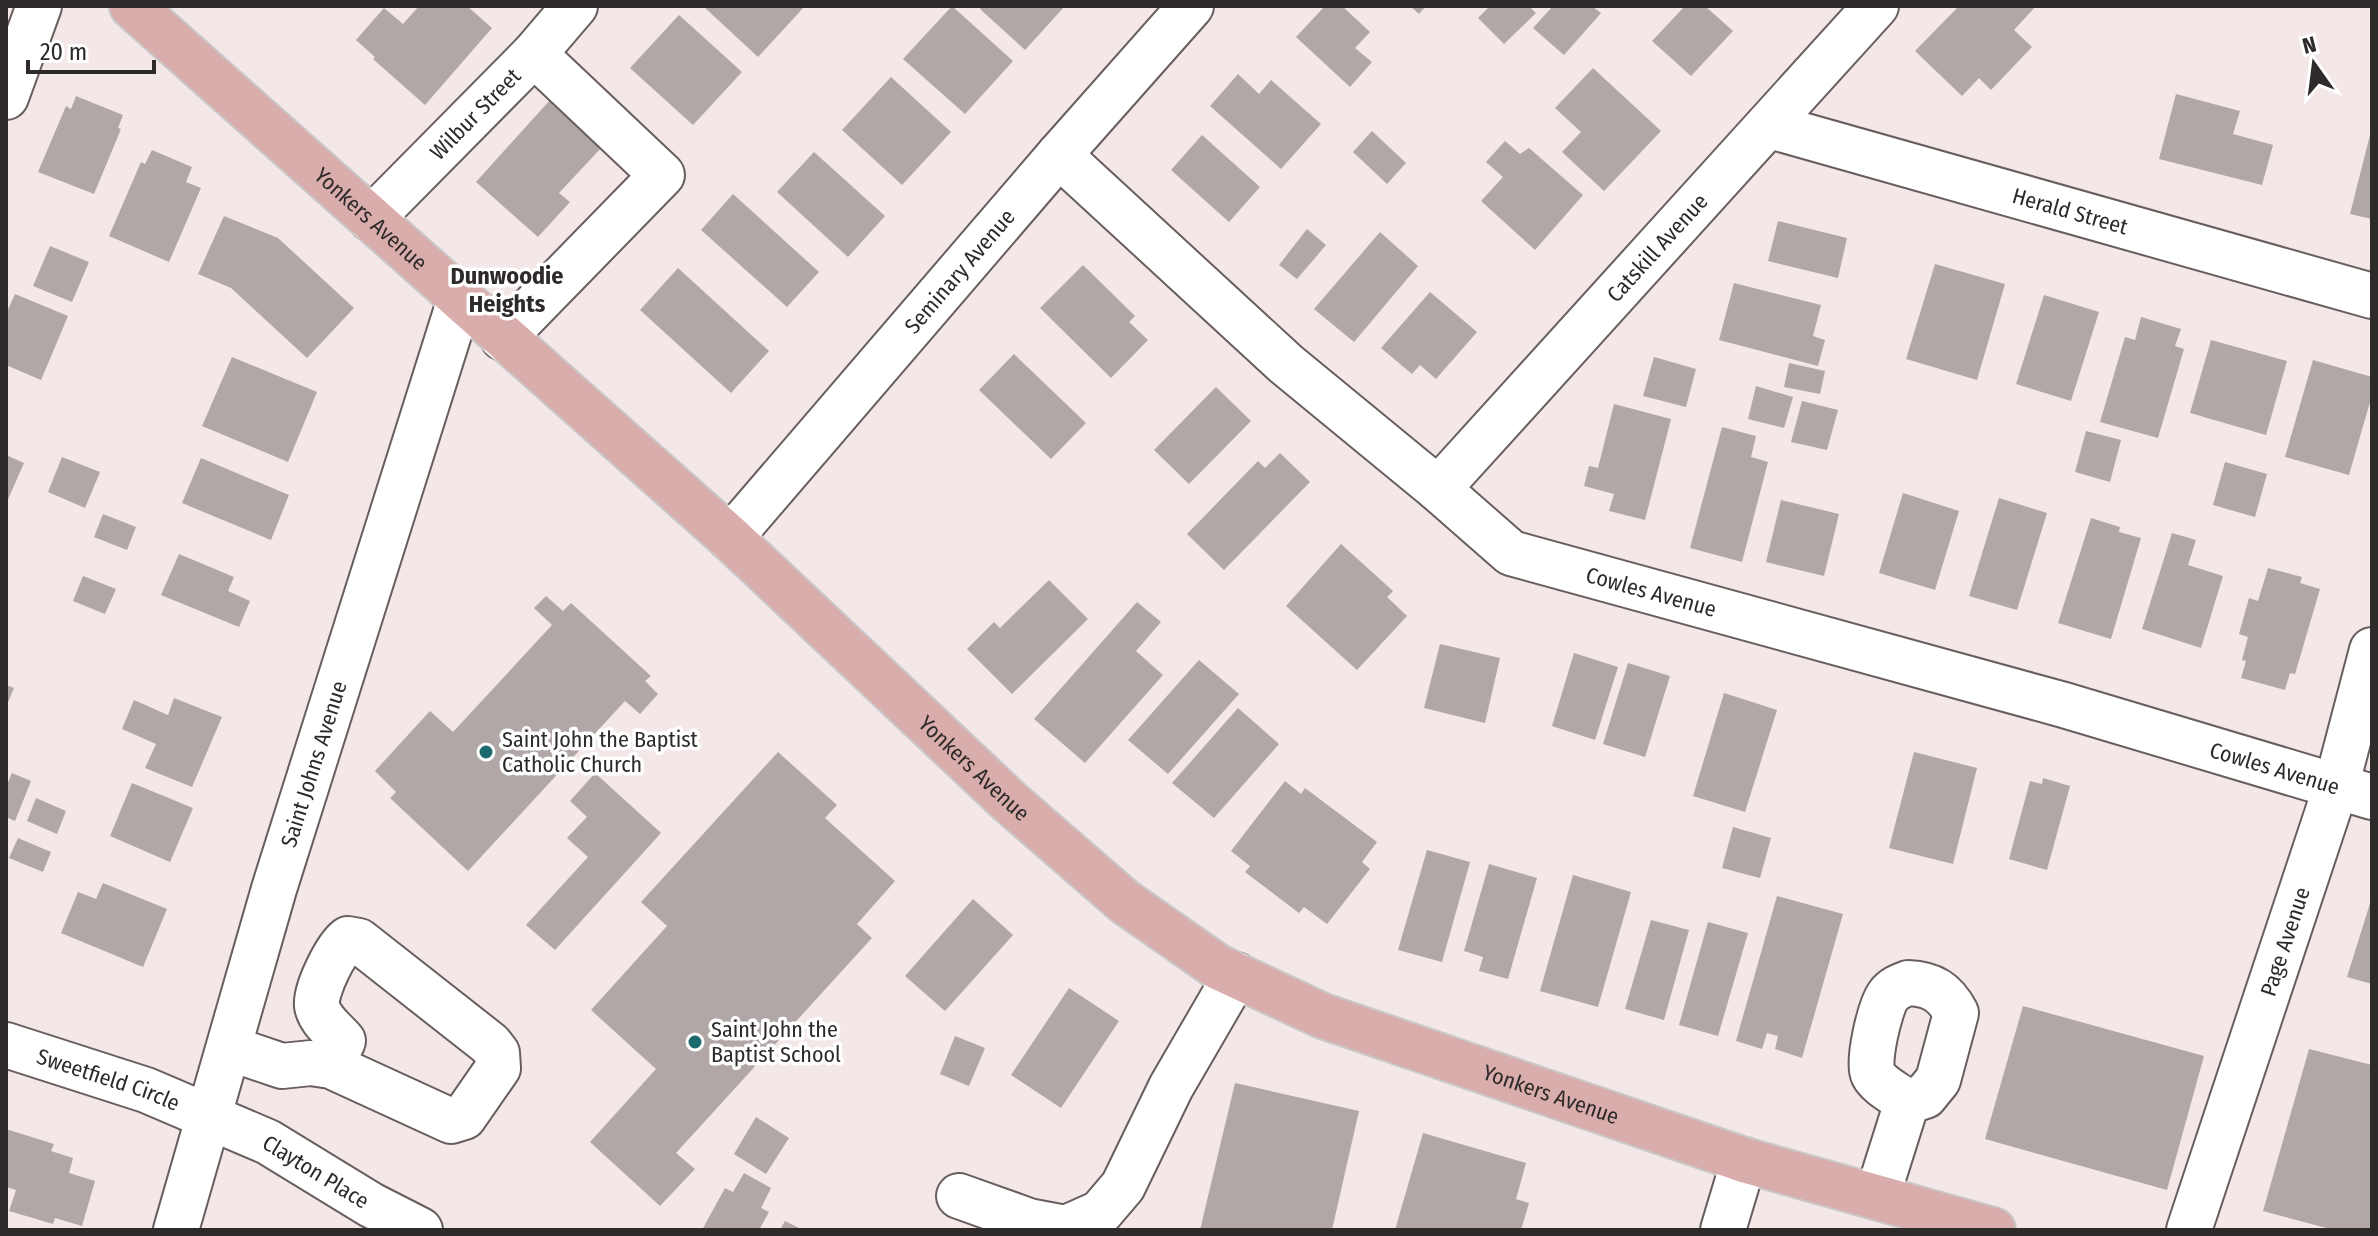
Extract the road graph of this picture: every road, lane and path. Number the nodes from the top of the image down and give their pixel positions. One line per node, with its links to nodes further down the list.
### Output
1 (39, 6): 7 (street)
2 (132, 6): 10 (main road, Yonkers Avenue)
3 (575, 6): 6 (street, Wilbur Street)
4 (1191, 6): 9 (street, Seminary Avenue)
5 (1876, 6): 8 (street, Catskill Avenue)
6 (534, 54): 10 (street, Wilbur Street); 13 (street)
7 (6, 97)
8 (1770, 126): 11 (street, Herald Street); 14 (street, Catskill Avenue)
9 (1059, 155): 14 (street, Cowles Avenue); 15 (street, Seminary Avenue)
10 (371, 219): 12 (main road, Yonkers Avenue)
11 (2372, 296)
12 (460, 299): 13 (main road, Yonkers Avenue); 20 (street, Saint Johns Avenue)
13 (503, 338): 15 (main road, Yonkers Avenue)
14 (1438, 489): 17 (street, Cowles Avenue)
15 (730, 538): 18 (main road, Yonkers Avenue)
16 (2372, 650): 17 (street, Page Avenue)
17 (2354, 792): 31 (street, Page Avenue)
18 (1236, 975): 24 (main road, Yonkers Avenue); 25 (street)
19 (6, 1045): 23 (street, Sweetfield Circle)
20 (229, 1048): 21 (street); 23 (street, Saint Johns Avenue)
21 (331, 1066): 21 (street)
22 (1907, 1102): 26 (street)
23 (209, 1117): 27 (street, Saint Johns Avenue); 28 (street, Clayton Place)
24 (1744, 1160): 26 (main road, Yonkers Avenue); 29 (street)
25 (959, 1196)
26 (1877, 1197): 30 (main road, Yonkers Avenue)
27 (176, 1230)
28 (420, 1230)
29 (1723, 1230)
30 (1993, 1230)
31 (2189, 1230)

